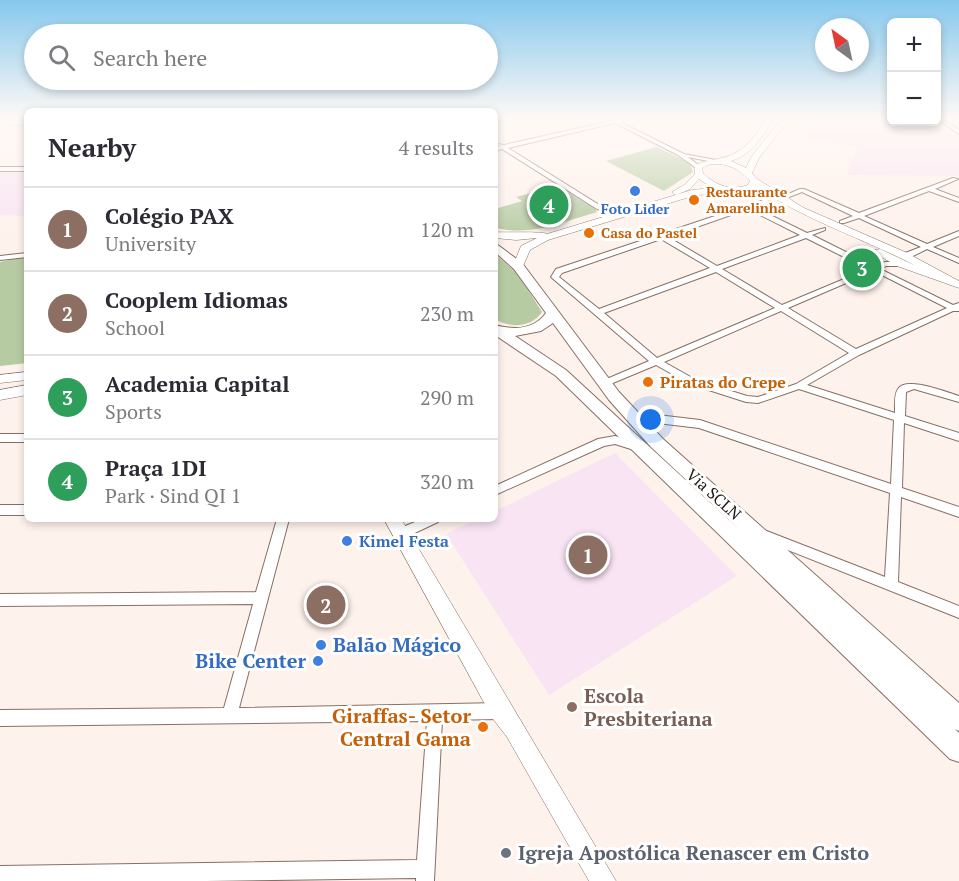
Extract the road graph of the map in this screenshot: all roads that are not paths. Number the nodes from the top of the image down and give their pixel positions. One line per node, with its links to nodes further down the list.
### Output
1 (521, 159): 18 (street)
2 (687, 159): 9 (street)
3 (708, 159): 6 (street)
4 (728, 159): 6 (main road)
5 (755, 159): 10 (main road)
6 (720, 161): 9 (main road); 10 (main road)
7 (0, 169): 8 (street)
8 (24, 169)
9 (698, 170): 13 (main road); 18 (main road)
10 (751, 177): 13 (main road); 14 (main road)
11 (955, 179): 12 (street)
12 (930, 189): 15 (street); 19 (street)
13 (731, 190): 14 (main road); 33 (main road)
14 (784, 197): 19 (street); 28 (main road)
15 (959, 200)
16 (766, 201): 17 (street)
17 (749, 207): 24 (street); 25 (street)
18 (600, 211): 23 (main road)
19 (859, 216): 20 (street); 26 (street)
20 (842, 222)
21 (823, 229): 24 (street)
22 (959, 233): 26 (street)
23 (498, 235)
24 (806, 235): 35 (street); 36 (street)
25 (662, 236): 35 (street); 42 (street)
26 (926, 246): 31 (street); 32 (street)
27 (498, 249): 33 (main road, Via SCLN)
28 (883, 254): 31 (main road); 36 (street)
29 (24, 255): 30 (street)
30 (0, 258)
31 (904, 260): 34 (main road); 37 (main road)
32 (959, 261)
33 (518, 266): 41 (main road, Via SCLN)
34 (928, 266): 37 (main road); 38 (main road)
35 (716, 268): 39 (street); 42 (street)
36 (874, 268): 39 (street); 40 (street)
37 (916, 270): 38 (main road)
38 (954, 283)
39 (780, 308): 45 (street); 46 (street)
40 (957, 308): 45 (street)
41 (553, 313): 43 (main road); 49 (main road, Via SCLN)
42 (597, 313): 46 (street)
43 (498, 330)
44 (498, 331): 54 (main road, Via SCLN)
45 (856, 353): 50 (street)
46 (654, 360): 49 (street); 50 (street)
47 (24, 376): 48 (main road)
48 (0, 379)
49 (605, 383): 55 (main road, Via SCLN)
50 (799, 386): 56 (street)
51 (24, 391): 52 (main road)
52 (0, 395)
53 (959, 399): 56 (street)
54 (609, 417): 60 (street); 61 (main road, Via SCLN)
55 (632, 417): 63 (street); 70 (main road, Via SCLN)
56 (902, 419): 57 (street); 63 (street)
57 (959, 437)
58 (0, 438): 59 (street)
59 (24, 438)
60 (602, 442): 61 (street); 62 (street)
61 (642, 449): 74 (main road, Via SCLN)
62 (498, 490)
63 (896, 491): 66 (street); 71 (street)
64 (0, 510): 65 (street)
65 (24, 510)
66 (959, 512)
67 (282, 522): 72 (street)
68 (420, 522): 69 (street)
69 (396, 527): 76 (main road)
70 (756, 532): 71 (street); 74 (main road, Via SCLN)
71 (891, 585): 75 (street)
72 (262, 598): 73 (street); 78 (street)
73 (0, 600)
74 (823, 606): 80 (main road, Via SCLN); 81 (main road, Via SCLN)
75 (959, 612)
76 (501, 711): 77 (street); 84 (main road)
77 (435, 712): 78 (street); 82 (street)
78 (229, 716): 79 (street)
79 (0, 718)
80 (959, 719)
81 (959, 750)
82 (425, 875): 83 (street)
83 (0, 876)
84 (603, 881)

